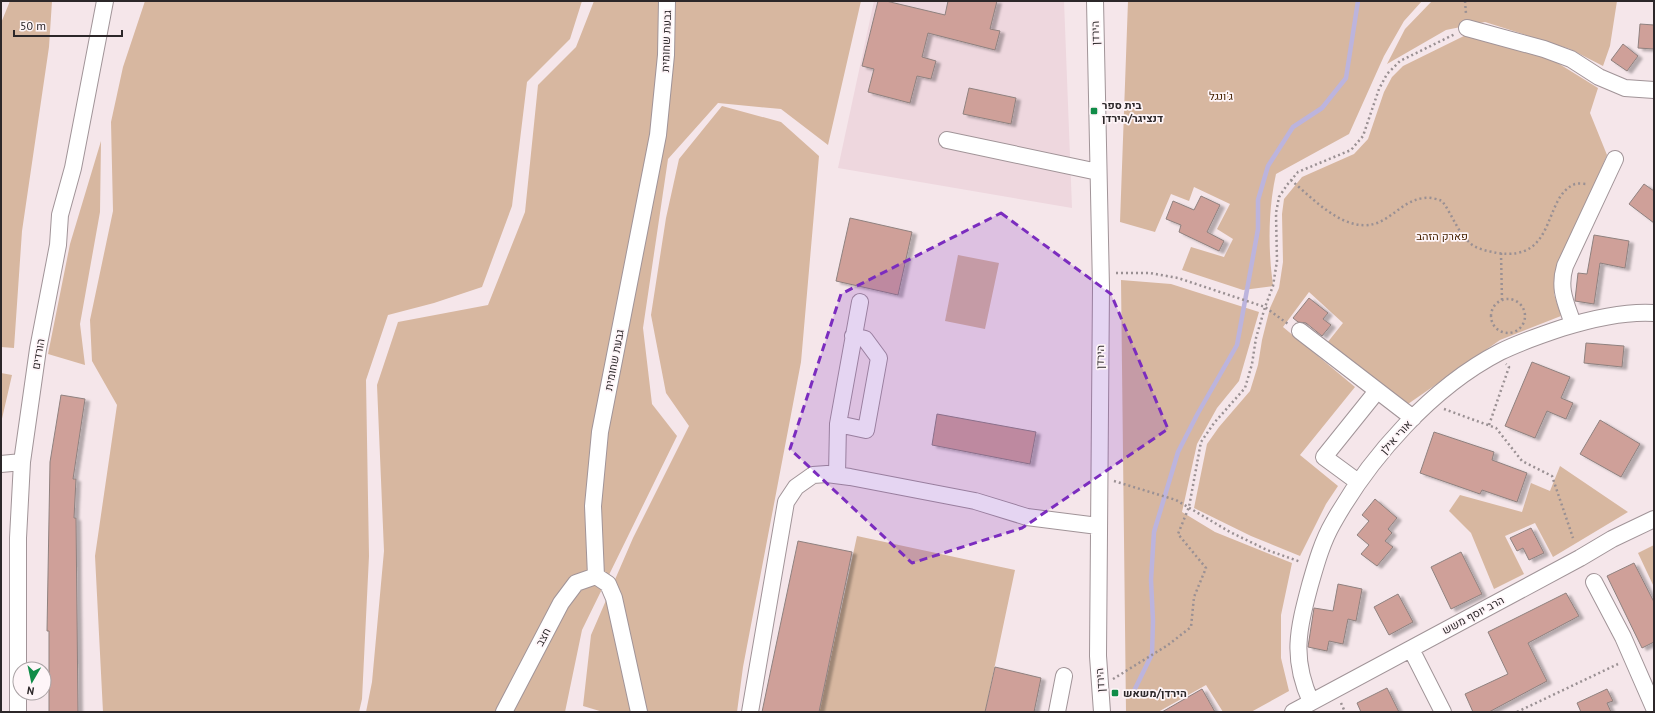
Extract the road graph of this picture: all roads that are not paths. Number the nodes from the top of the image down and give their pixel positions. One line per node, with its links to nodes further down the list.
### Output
1 (105, 1): 17 (street, הורדים)
2 (667, 1): 23 (street, גבעת שחומית)
3 (1094, 1): 8 (street, הירדן)
4 (1467, 28): 5 (street)
5 (1654, 90)
6 (947, 140): 8 (street)
7 (1615, 159): 11 (street)
8 (1098, 172): 22 (street, הירדן)
9 (860, 302): 13 (street)
10 (1654, 313): 11 (street, אורי אילן)
11 (1573, 324): 15 (street, אורי אילן)
12 (1300, 331): 14 (street)
13 (853, 336): 16 (street); 16 (street)
14 (1377, 391): 15 (street); 20 (street)
15 (1413, 418): 20 (street, אורי אילן)
16 (838, 424): 19 (street)
17 (22, 462): 18 (street); 29 (street, הורדים)
18 (1, 464)
19 (837, 475): 22 (street); 32 (street)
20 (1358, 482): 27 (street, אורי אילן)
21 (1654, 519): 25 (street, הרב יוסף משש)
22 (1098, 526): 34 (street, הירדן)
23 (596, 576): 30 (street, חצב); 31 (street)
24 (1594, 582): 28 (street)
25 (1411, 648): 27 (street, הרב יוסף משש); 36 (street)
26 (1064, 676): 33 (street)
27 (1311, 702): 35 (street, הרב יוסף משש)
28 (1654, 708)
29 (18, 712)
30 (504, 712)
31 (638, 712)
32 (750, 712)
33 (1057, 712)
34 (1102, 712)
35 (1293, 712)
36 (1443, 712)

